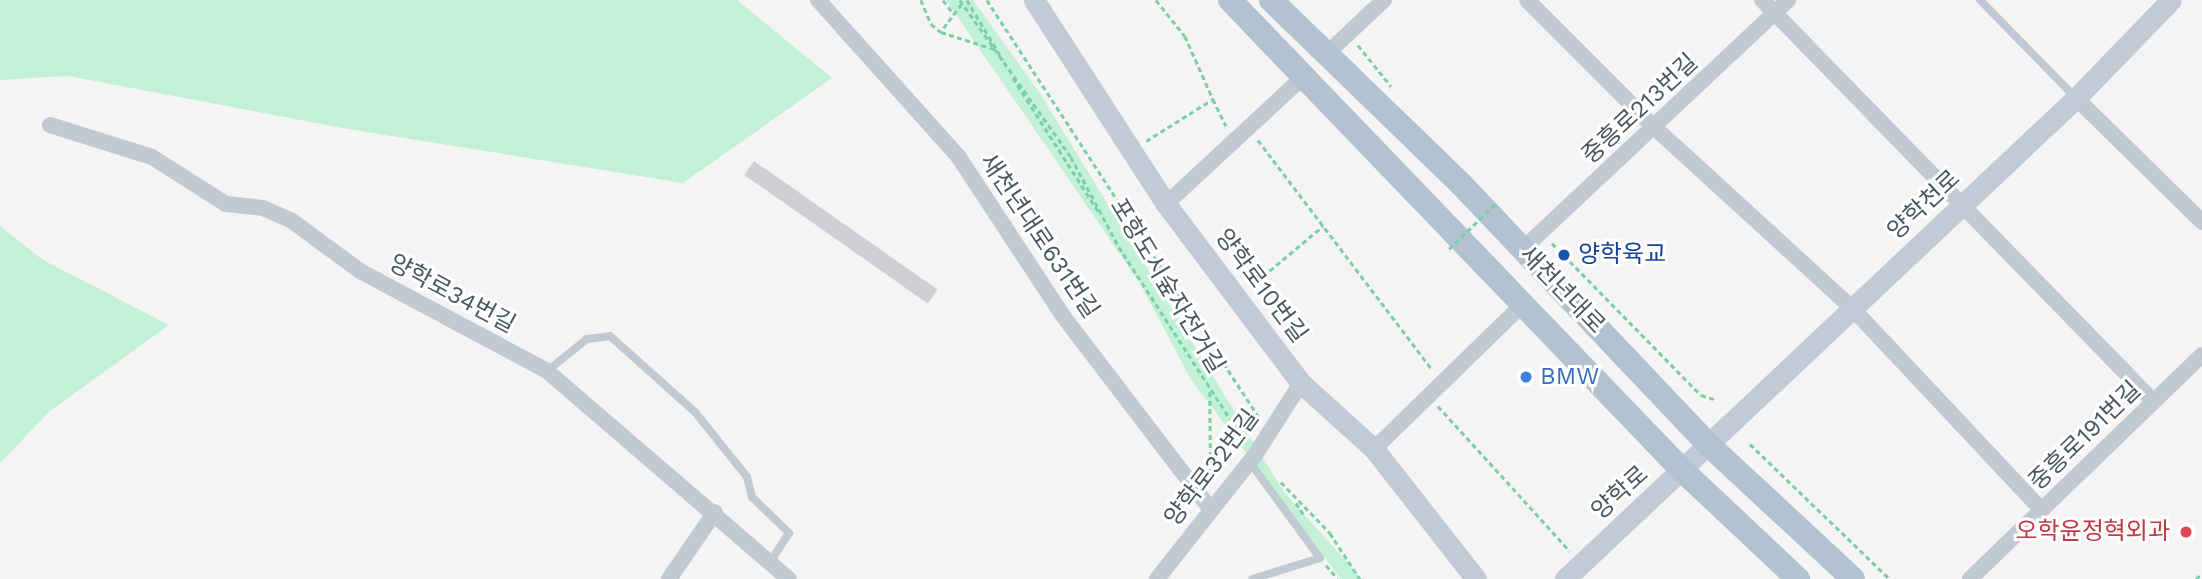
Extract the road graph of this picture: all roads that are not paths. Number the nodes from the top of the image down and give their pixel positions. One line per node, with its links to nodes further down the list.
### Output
1 (818, 0): 33 (street, 새천년대로631번길)
2 (1034, 0): 19 (main road, 양학로10번길)
3 (1230, 0): 14 (main road, 새천년대로)
4 (1271, 0): 15 (main road, 새천년대로)
5 (1294, 0): 13 (main road)
6 (1384, 0): 13 (street)
7 (1527, 0): 18 (street)
8 (1762, 0): 12 (street)
9 (1788, 0): 12 (street, 중흥로213번길)
10 (1980, 0): 16 (lane)
11 (2171, 0): 16 (main road, 양학천로)
12 (1774, 13): 18 (street, 중흥로213번길); 20 (street)
13 (1336, 45): 15 (main road)
14 (1303, 77): 19 (street); 23 (main road, 새천년대로)
15 (1368, 92): 22 (main road, 새천년대로)
16 (2076, 98): 20 (main road, 양학천로); 21 (street)
17 (50, 125): 26 (street, 양학로34번길)
18 (1655, 128): 22 (street, 중흥로213번길); 24 (street)
19 (1166, 204): 27 (main road, 양학로10번길)
20 (1963, 205): 24 (main road, 양학천로); 28 (street)
21 (2202, 222)
22 (1523, 249): 29 (main road, 새천년대로)
23 (1523, 304): 30 (street); 32 (main road, 새천년대로)
24 (1852, 308): 29 (main road, 양학천로); 34 (street)
25 (2202, 355): 28 (street, 중흥로191번길)
26 (547, 371): 35 (street, 양학로34번길); 36 (lane)
27 (1300, 383): 30 (main road, 양학로10번길); 31 (street, 양학로32번길)
28 (2153, 401): 34 (street, 중흥로191번길)
29 (1710, 446): 32 (main road, 양학로); 44 (main road, 새천년대로)
30 (1374, 449): 42 (main road, 양학로10번길)
31 (1252, 458): 33 (street, 양학로32번길); 41 (lane)
32 (1683, 471): 37 (main road, 새천년대로); 43 (main road, 양학로)
33 (1210, 508): 40 (street, 양학로32번길)
34 (2042, 510): 45 (street, 중흥로191번길)
35 (715, 512): 36 (street, 양학로34번길); 38 (street)
36 (769, 563): 39 (street, 양학로34번길)
37 (1790, 575)
38 (669, 579)
39 (789, 579)
40 (1157, 579)
41 (1252, 579)
42 (1476, 579)
43 (1565, 579)
44 (1853, 579)
45 (1970, 579)

